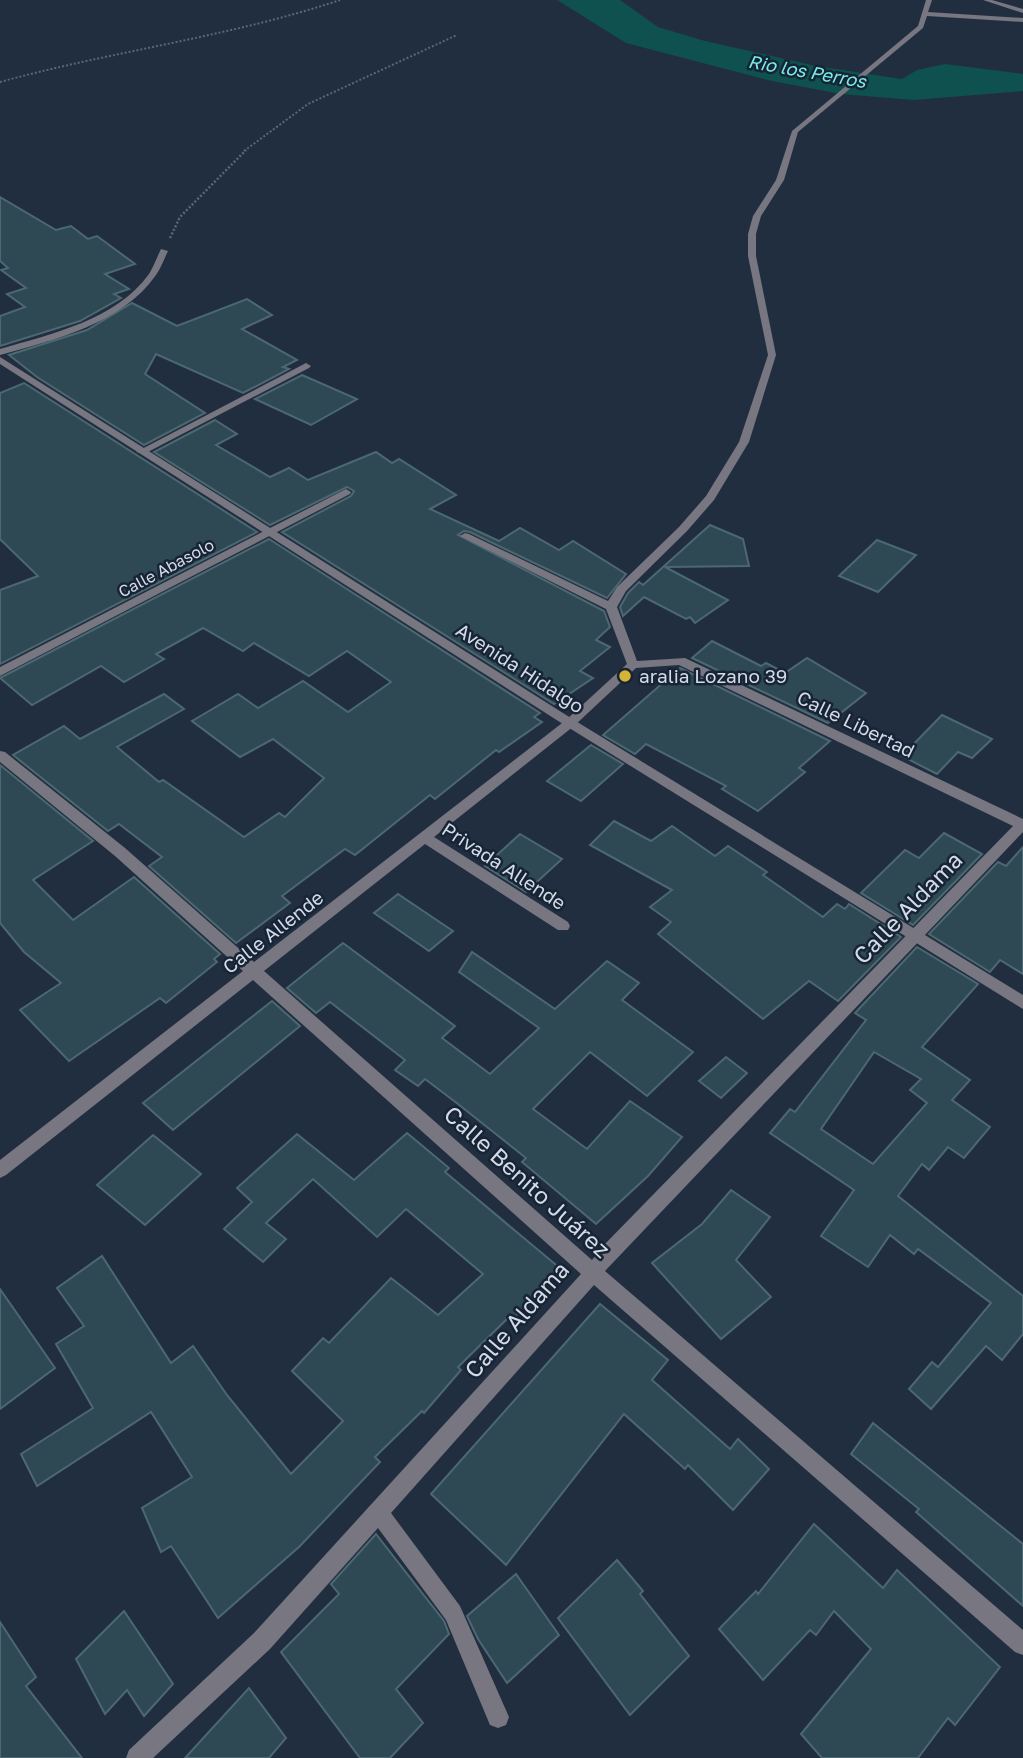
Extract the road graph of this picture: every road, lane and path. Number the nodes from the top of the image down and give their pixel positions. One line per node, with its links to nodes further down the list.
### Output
1 (340, 0): 8 (path)
2 (929, 0): 5 (street)
3 (986, 0): 4 (street)
4 (1023, 11)
5 (927, 13): 6 (street); 17 (street)
6 (1023, 20)
7 (457, 35): 9 (path)
8 (0, 82)
9 (164, 251): 10 (street)
10 (0, 352)
11 (0, 360): 13 (street, Avenida Hidalgo)
12 (306, 366): 13 (street)
13 (141, 452): 15 (street, Avenida Hidalgo)
14 (346, 492): 15 (street, Calle Abasolo)
15 (267, 532): 19 (street, Calle Abasolo); 20 (street, Avenida Hidalgo)
16 (465, 536): 17 (street)
17 (611, 607): 18 (street)
18 (633, 665): 20 (street); 22 (street, Calle Libertad)
19 (0, 672)
20 (569, 723): 23 (street, Calle Allende); 25 (street, Avenida Hidalgo)
21 (0, 755): 26 (street, Calle Benito Juárez)
22 (1023, 825): 25 (street, Calle Aldama)
23 (425, 837): 24 (street, Privada Allende); 26 (street, Calle Allende)
24 (563, 926)
25 (915, 936): 27 (street, Avenida Hidalgo); 29 (street, Calle Aldama)
26 (255, 972): 28 (street, Calle Allende); 29 (street, Calle Benito Juárez)
27 (1023, 1003)
28 (0, 1170)
29 (592, 1271): 30 (street, Calle Aldama); 31 (street, Calle Benito Juárez)
30 (377, 1512): 32 (street); 33 (street, Calle Aldama)
31 (1023, 1644)
32 (498, 1717)
33 (137, 1758)

